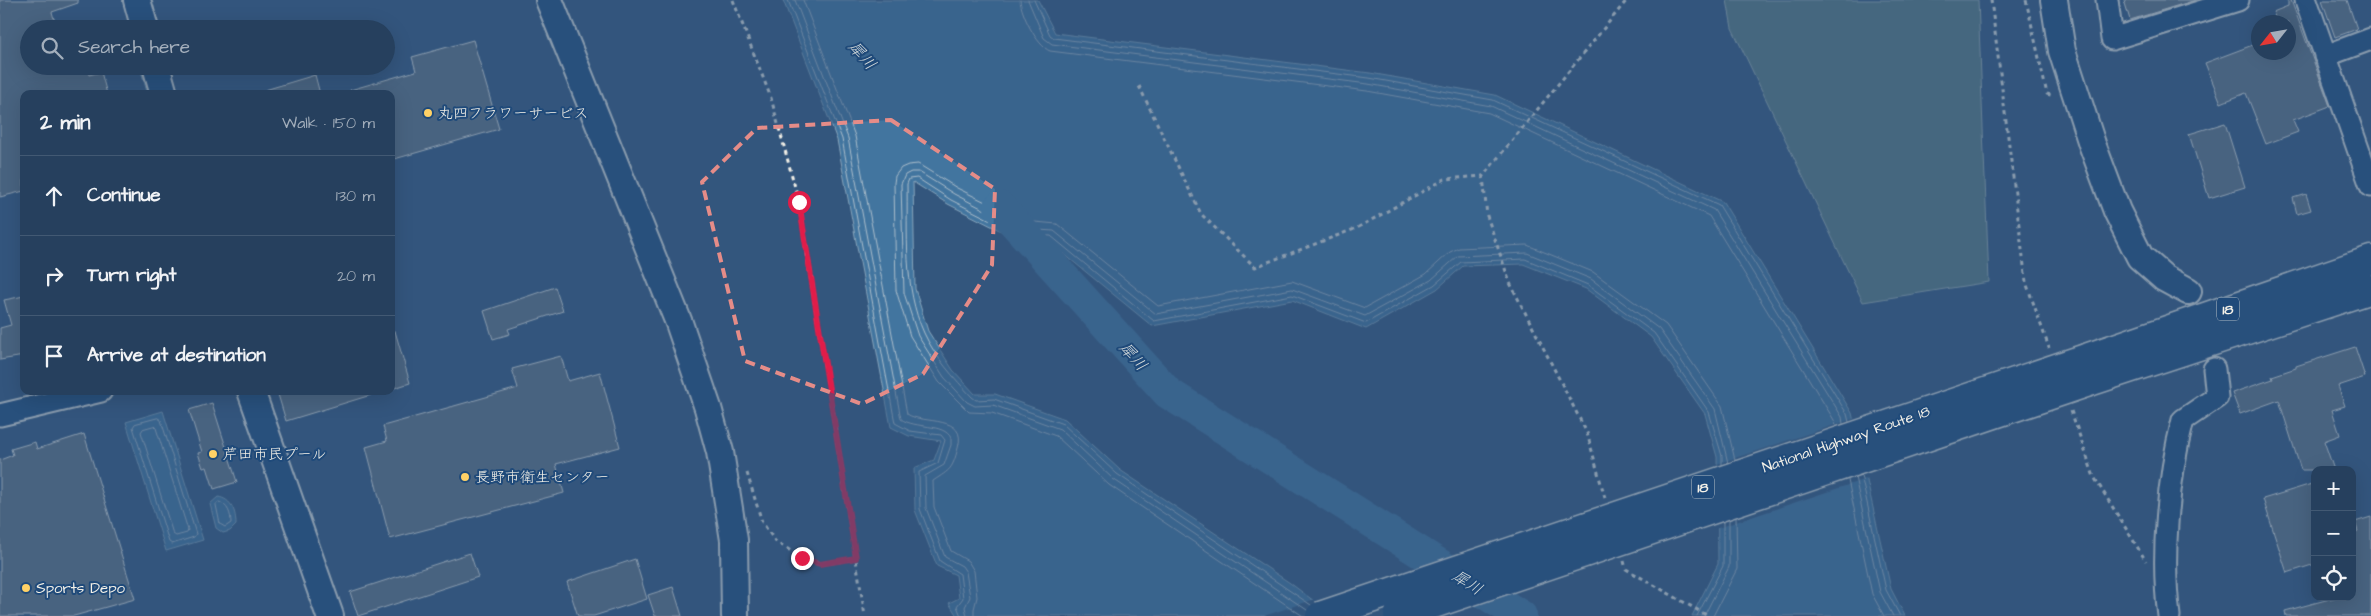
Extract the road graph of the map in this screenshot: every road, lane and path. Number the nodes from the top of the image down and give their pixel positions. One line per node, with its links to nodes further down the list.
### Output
1 (137, 0): 10 (street)
2 (549, 0): 34 (street)
3 (733, 0): 30 (path)
4 (1627, 0): 16 (path)
5 (1991, 0): 21 (path)
6 (2054, 0): 20 (street)
7 (2107, 0): 8 (street)
8 (2238, 0)
9 (2306, 0): 12 (street)
10 (143, 20)
11 (2371, 39): 12 (street)
12 (2325, 56): 17 (street)
13 (159, 75): 15 (street)
14 (1139, 86): 16 (path)
15 (163, 90)
16 (1483, 176): 29 (path)
17 (2371, 186)
18 (2371, 260): 23 (highway, National Highway Route 18 / 18)
19 (2371, 289): 23 (highway, National Highway Route 18 / 18)
20 (2188, 291)
21 (2052, 356)
22 (2214, 369): 32 (street)
23 (2087, 370): 36 (highway, National Highway Route 18 / 18, bridge); 37 (highway, National Highway Route 18 / 18, bridge)
24 (83, 395): 27 (street)
25 (252, 395): 33 (street)
26 (2068, 403): 32 (path)
27 (0, 414)
28 (746, 469): 30 (path)
29 (1608, 505)
30 (856, 558): 35 (path)
31 (1623, 560): 38 (path)
32 (2166, 593): 39 (street)
33 (330, 616)
34 (735, 616)
35 (865, 616)
36 (1320, 616)
37 (1398, 616)
38 (1708, 616)
39 (2169, 616)

